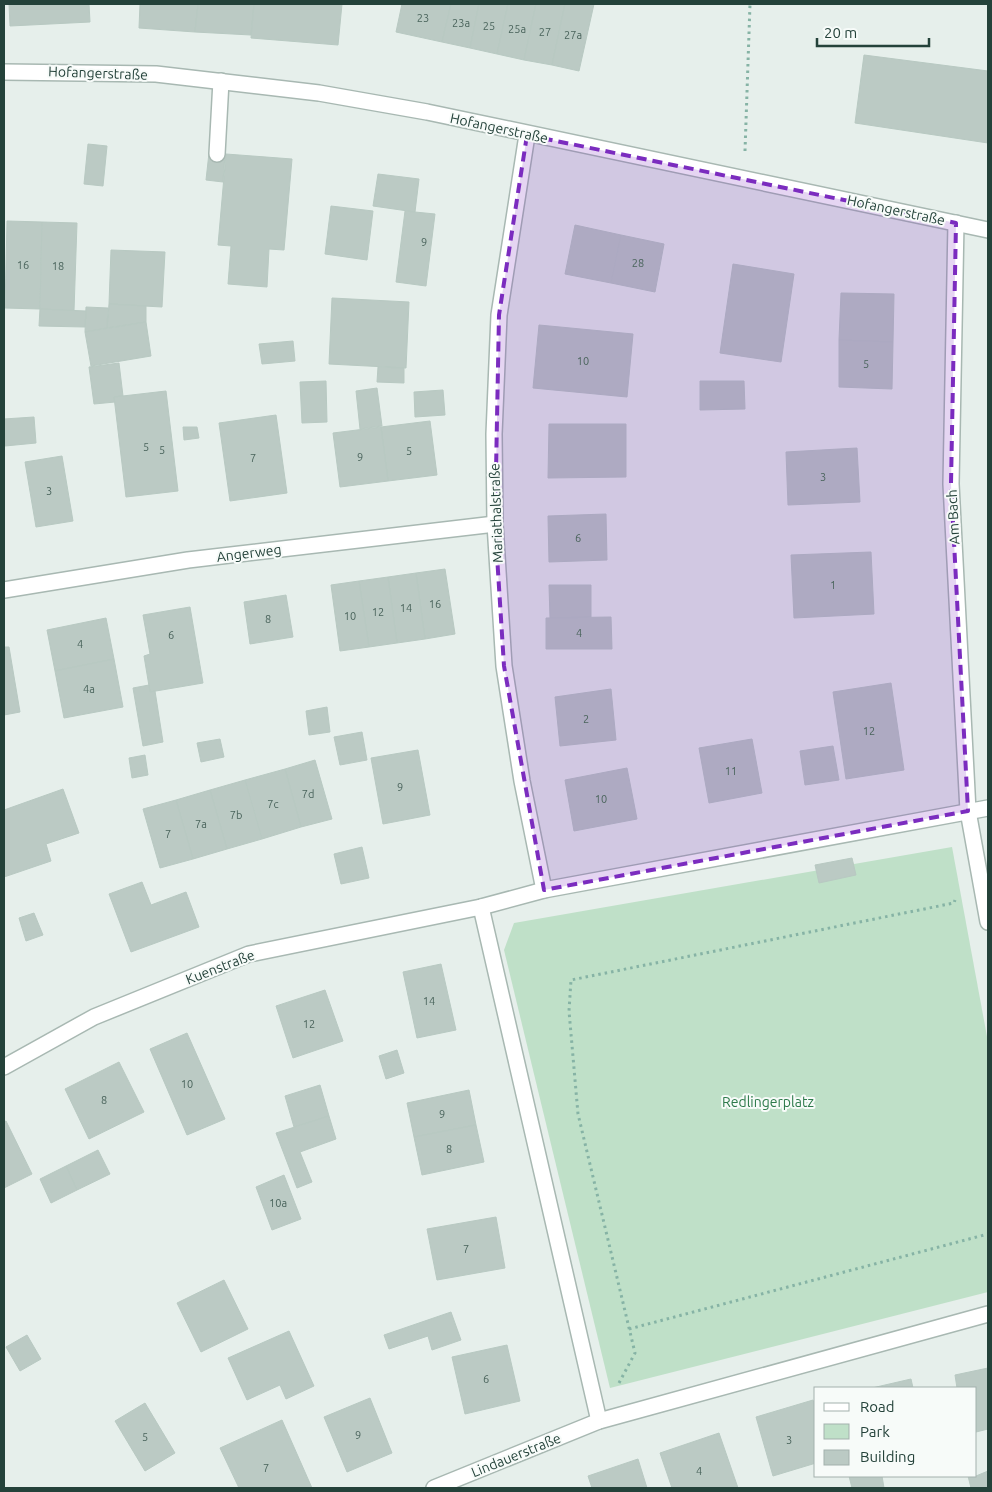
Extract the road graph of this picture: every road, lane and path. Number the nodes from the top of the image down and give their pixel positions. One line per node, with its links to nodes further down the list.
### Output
1 (750, 4): 6 (path)
2 (4, 72): 3 (street, Hofangerstraße)
3 (221, 81): 4 (street, Hofangerstraße); 5 (street)
4 (527, 135): 6 (street, Hofangerstraße); 9 (street, Mariathalstraße)
5 (217, 154)
6 (743, 177): 7 (street, Hofangerstraße)
7 (956, 223): 8 (street, Hofangerstraße); 12 (street, Am Bach)
8 (988, 230)
9 (495, 524): 10 (street, Angerweg); 13 (street, Mariathalstraße)
10 (4, 590)
11 (988, 808): 12 (street)
12 (968, 811): 13 (street); 16 (street)
13 (544, 890): 15 (street)
14 (956, 894): 20 (path)
15 (481, 907): 17 (street, Kuenstraße); 21 (street)
16 (988, 922)
17 (4, 1067)
18 (988, 1234): 20 (path)
19 (988, 1314): 21 (street)
20 (629, 1329): 21 (path)
21 (599, 1421): 22 (street, Lindauerstraße)
22 (434, 1488)

